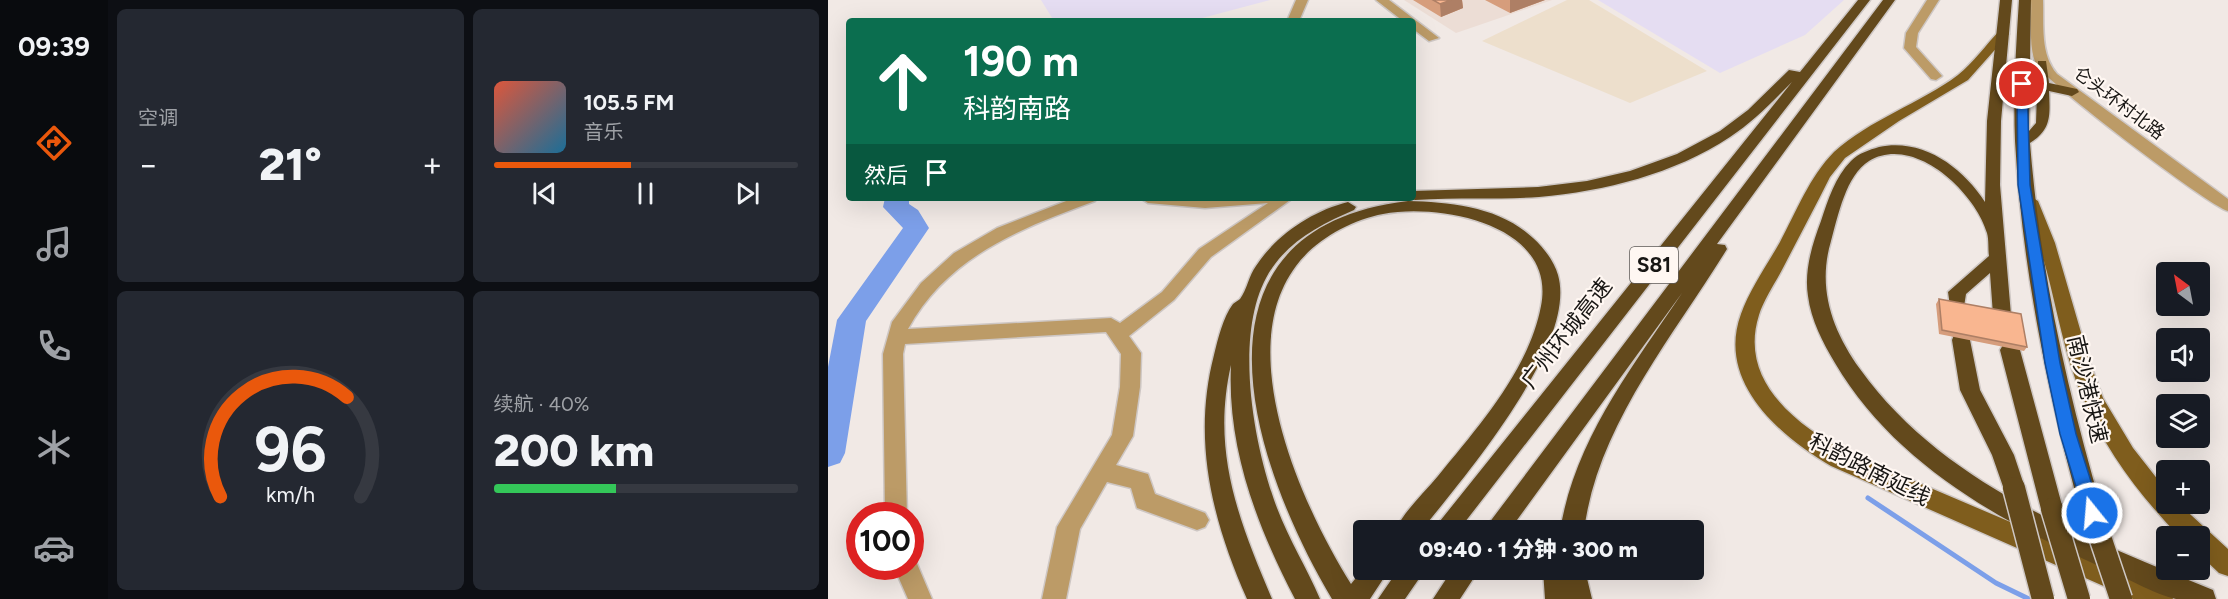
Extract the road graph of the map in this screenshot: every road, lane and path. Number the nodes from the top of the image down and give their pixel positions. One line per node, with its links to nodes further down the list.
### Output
1 (1302, 0): 9 (street)
2 (1382, 0): 10 (street)
3 (1864, 0): 12 (highway, 广州环城高速 / S81)
4 (1889, 0): 17 (highway, S81)
5 (1933, 0): 16 (street)
6 (2006, 0): 13 (highway)
7 (2025, 0): 20 (highway, 南沙港快速)
8 (2037, 0): 15 (street, 仑头环村北路)
9 (1294, 18)
10 (1407, 18)
11 (1416, 25): 14 (street)
12 (1841, 28): 22 (highway); 43 (highway, 广州环城高速 / S81)
13 (2003, 34): 29 (highway); 69 (main road, 科韵路南延线)
14 (1434, 39)
15 (2042, 64): 18 (highway); 19 (street, 仑头环村北路)
16 (1936, 76)
17 (1822, 89): 38 (highway); 44 (highway, S81)
18 (2043, 89): 19 (highway); 20 (highway)
19 (2072, 92): 28 (street, 仑头环村北路)
20 (2022, 142): 21 (highway, 南沙港快速)
21 (2024, 185): 47 (main road); 68 (highway, 南沙港快速, bridge)
22 (1416, 195)
23 (1081, 201): 35 (street)
24 (1182, 201): 25 (street)
25 (1230, 201)
26 (1280, 201): 34 (street)
27 (1371, 201): 31 (highway)
28 (2228, 206)
29 (1995, 232): 30 (highway); 70 (highway)
30 (1997, 258): 32 (highway); 33 (highway)
31 (1261, 270): 58 (highway); 59 (highway)
32 (1957, 308)
33 (2002, 315)
34 (1118, 335): 35 (street); 39 (street)
35 (897, 337): 40 (street)
36 (1961, 340): 66 (highway, bridge)
37 (2010, 350): 67 (highway, bridge)
38 (1588, 459): 45 (highway); 46 (highway)
39 (1102, 471): 41 (street); 57 (street)
40 (896, 502)
41 (1197, 520)
42 (1415, 520): 60 (highway)
43 (1453, 520)
44 (1503, 520)
45 (1563, 520)
46 (1574, 520)
47 (2186, 526)
48 (2210, 549): 49 (main road)
49 (2228, 565)
50 (912, 580): 56 (street)
51 (1369, 580): 61 (highway)
52 (1405, 580): 62 (highway)
53 (1459, 580): 63 (highway)
54 (1556, 580): 64 (highway)
55 (1575, 580): 65 (highway)
56 (920, 599)
57 (1054, 599)
58 (1260, 599)
59 (1308, 599)
60 (1346, 599)
61 (1355, 599)
62 (1390, 599)
63 (1445, 599)
64 (1557, 599)
65 (1580, 599)
66 (2043, 599)
67 (2079, 599)
68 (2121, 599)
69 (2161, 599)
70 (2204, 599)

